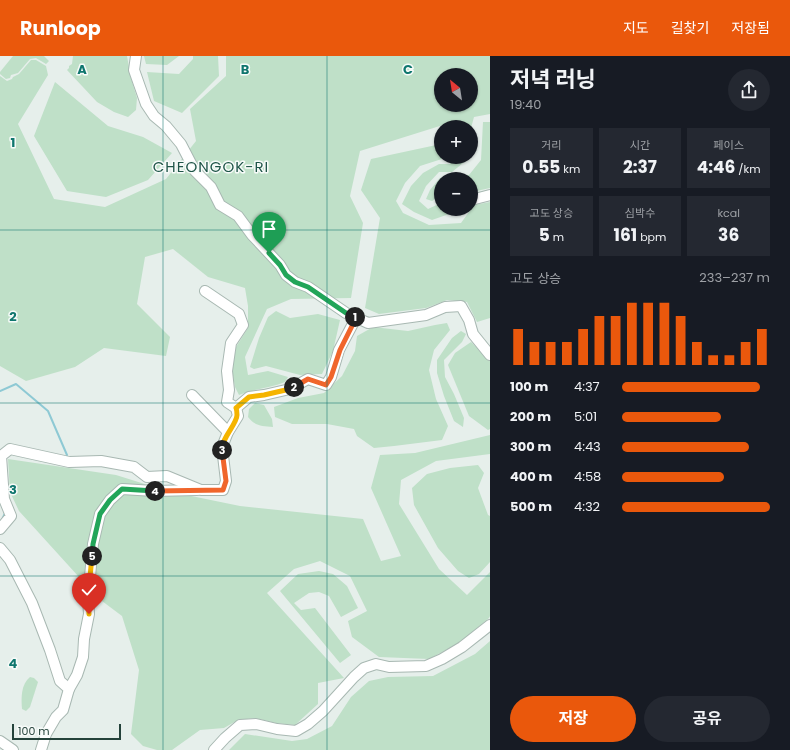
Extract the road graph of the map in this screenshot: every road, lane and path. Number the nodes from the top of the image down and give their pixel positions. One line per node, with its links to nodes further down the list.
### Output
1 (136, 56): 5 (street)
2 (490, 195): 3 (street)
3 (478, 198)
4 (205, 291): 8 (street)
5 (356, 318): 6 (street); 8 (street)
6 (490, 355)
7 (192, 394): 9 (street)
8 (236, 408): 9 (street)
9 (228, 432): 10 (street)
10 (201, 490): 11 (street); 14 (street)
11 (0, 529)
12 (0, 548): 14 (street)
13 (490, 625): 18 (street)
14 (69, 689): 17 (street)
15 (0, 741): 16 (street)
16 (13, 750)
17 (41, 750)
18 (214, 750)

